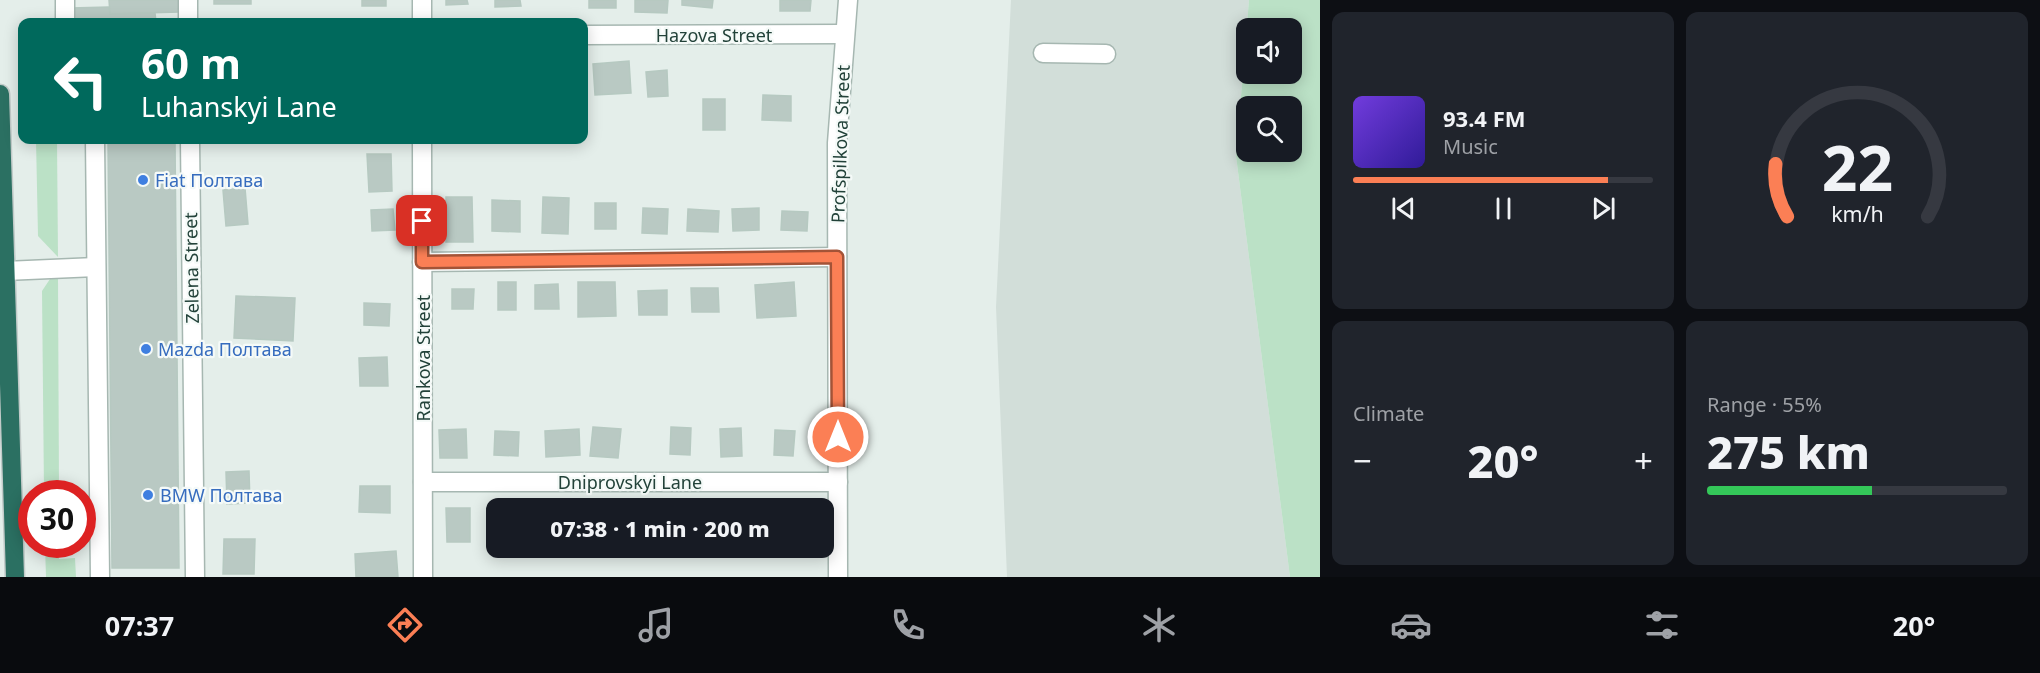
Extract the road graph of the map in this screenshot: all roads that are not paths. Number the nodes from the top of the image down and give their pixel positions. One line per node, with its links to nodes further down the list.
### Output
1 (65, 0): 5 (street)
2 (188, 0): 6 (street)
3 (422, 0): 7 (street)
4 (848, 0): 8 (street, Profspilkova Street)
5 (65, 18)
6 (188, 18)
7 (422, 18)
8 (845, 34): 9 (street, Hazova Street); 17 (street, Profspilkova Street)
9 (588, 35)
10 (1043, 53): 11 (street)
11 (1106, 54)
12 (0, 94): 13 (highway)
13 (0, 109): 20 (highway)
14 (95, 144): 19 (street)
15 (190, 144): 25 (street, Zelena Street)
16 (422, 144): 18 (street, Rankova Street)
17 (837, 257): 18 (street); 22 (street, Profspilkova Street)
18 (422, 262): 21 (street, Rankova Street)
19 (96, 267): 20 (street); 24 (street)
20 (5, 271): 23 (highway)
21 (423, 482): 22 (street, Dniprovskyi Lane); 26 (street, Rankova Street)
22 (838, 482): 27 (street, Profspilkova Street)
23 (15, 577)
24 (99, 577)
25 (195, 577)
26 (423, 577)
27 (838, 577)

